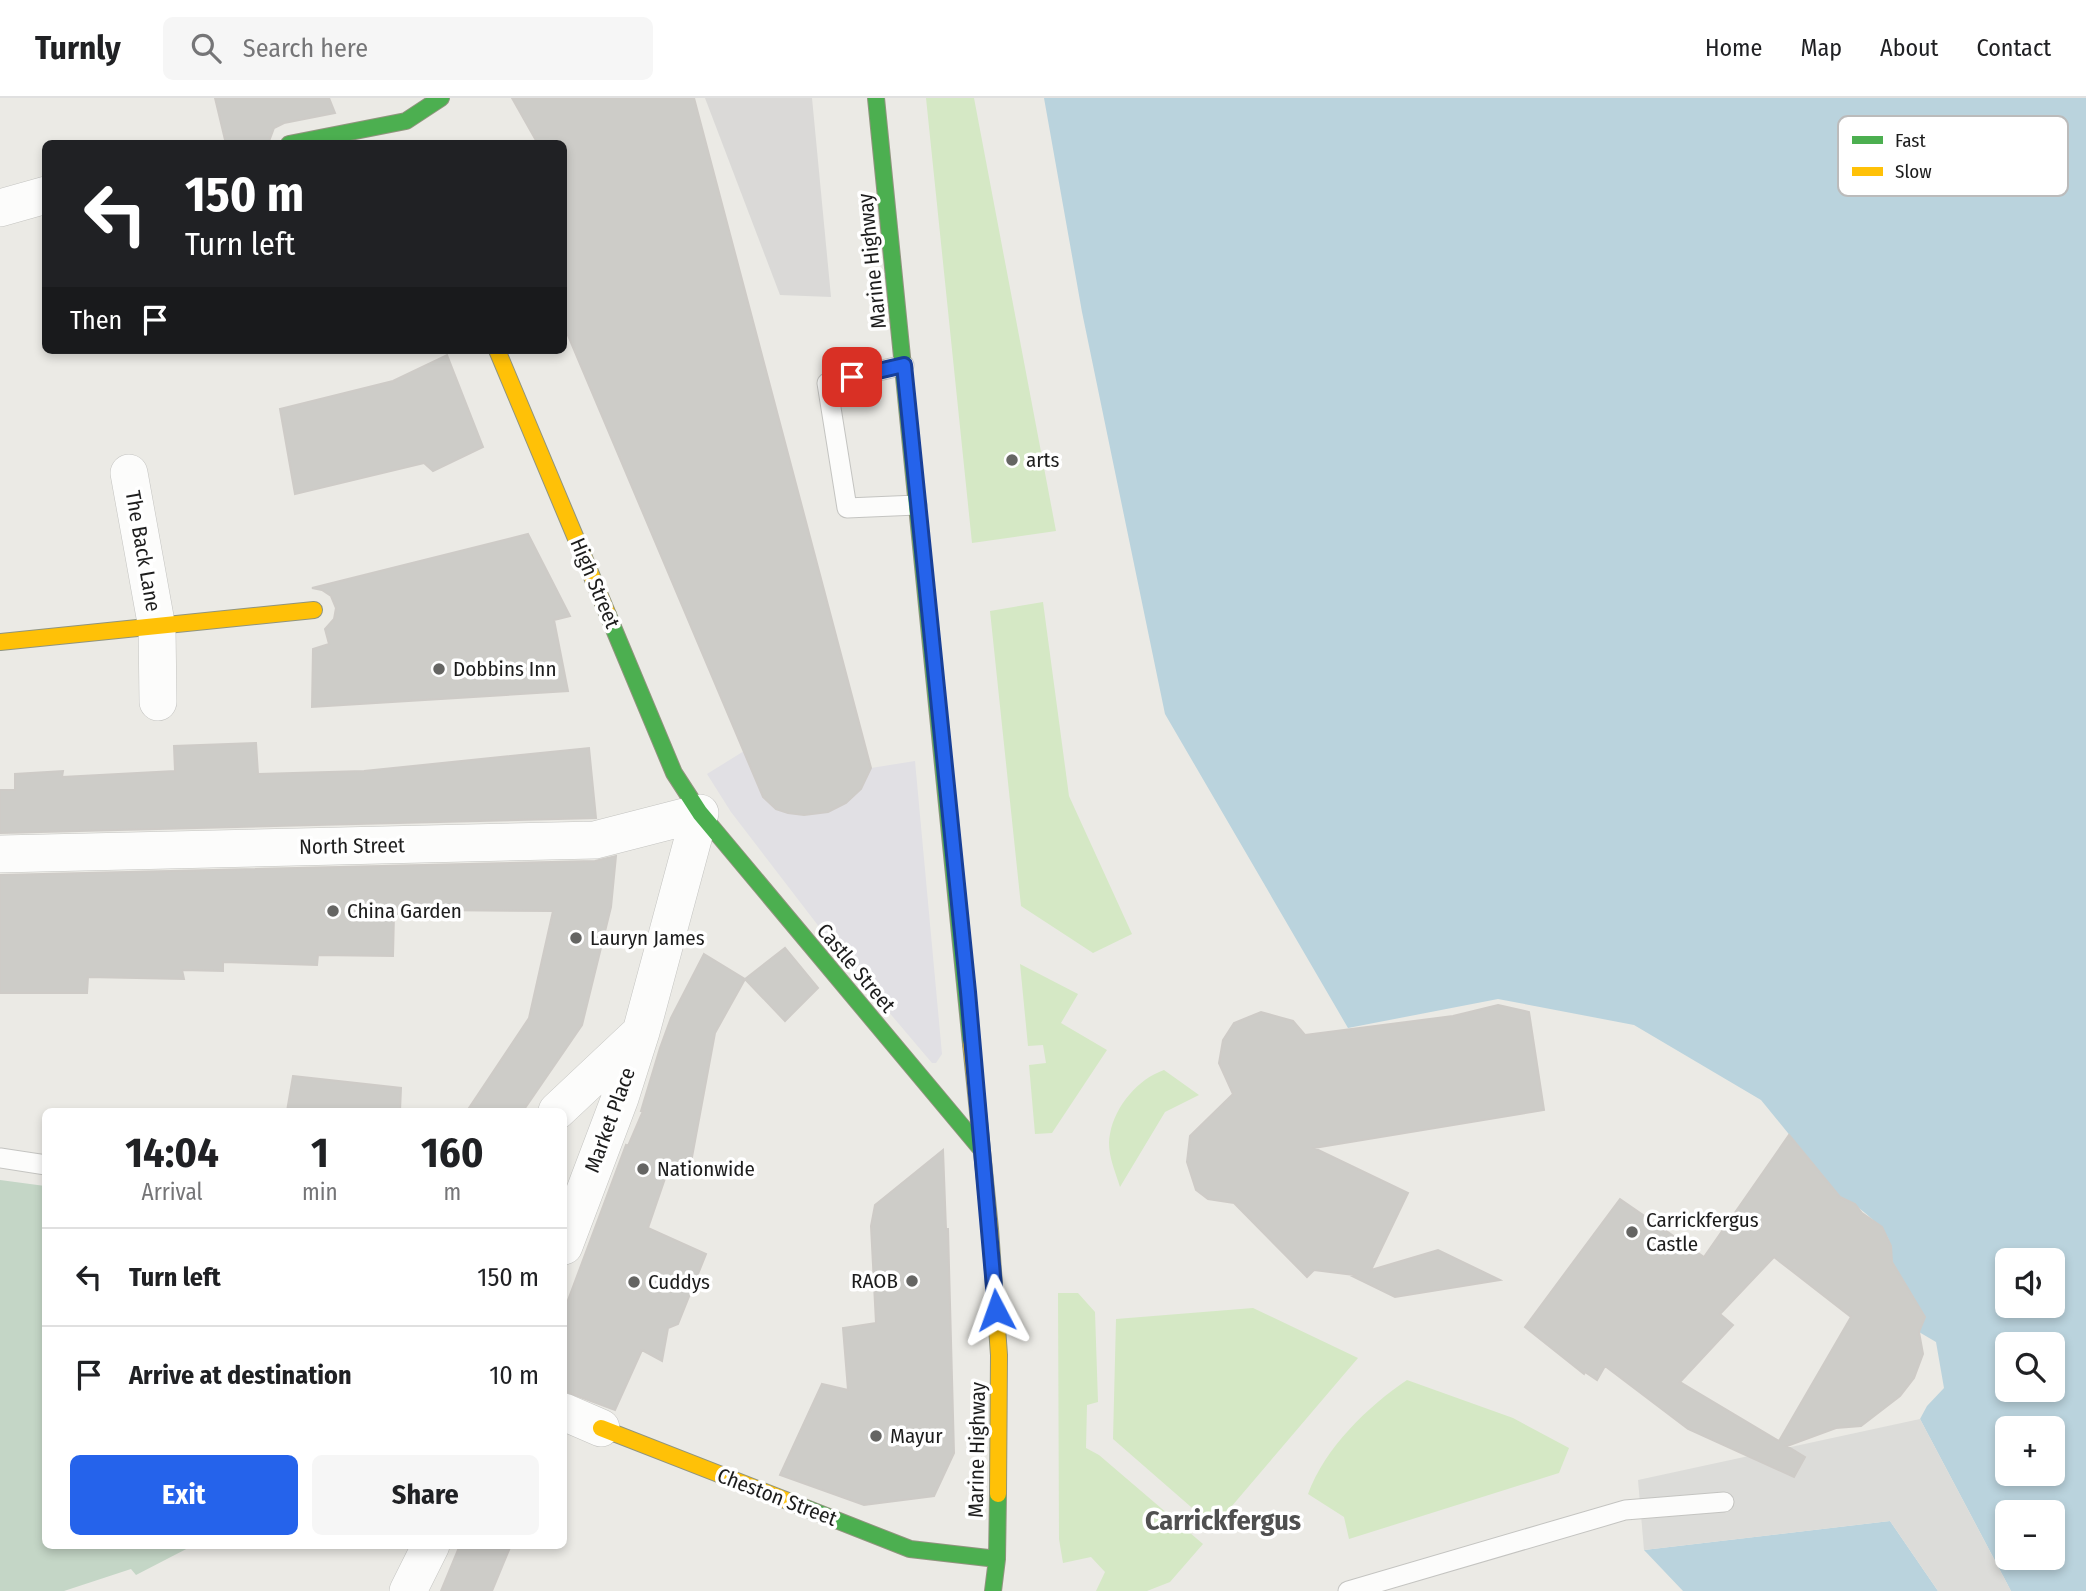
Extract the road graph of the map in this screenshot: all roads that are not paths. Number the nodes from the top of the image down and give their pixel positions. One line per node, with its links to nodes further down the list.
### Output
1 (441, 98): 3 (street)
2 (876, 98): 8 (street, Marine Highway)
3 (409, 132): 4 (street)
4 (329, 140)
5 (42, 196): 6 (street)
6 (0, 208)
7 (498, 354): 15 (street, High Street)
8 (904, 365): 10 (street, Marine Highway); 10 (lane)
9 (129, 473): 12 (street, The Back Lane)
10 (917, 505): 19 (street, Marine Highway)
11 (314, 610): 12 (street, The Back Lane)
12 (157, 628): 13 (street, The Back Lane); 14 (street)
13 (0, 642)
14 (158, 702)
15 (700, 813): 16 (street, North Street); 17 (street, Market Place); 19 (street, Castle Street)
16 (0, 854)
17 (641, 1032): 18 (street, Market Place); 22 (street, Market Place)
18 (560, 1108)
19 (981, 1149): 27 (street, Marine Highway)
20 (0, 1158): 21 (lane)
21 (42, 1164)
22 (567, 1238)
23 (567, 1413): 24 (street, Cheston Street)
24 (601, 1428): 27 (street, Cheston Street)
25 (1724, 1502): 28 (lane)
26 (429, 1549): 29 (street)
27 (997, 1559): 30 (street, Marine Highway)
28 (1400, 1584): 31 (lane)
29 (408, 1591)
30 (993, 1591)
31 (1348, 1591)

